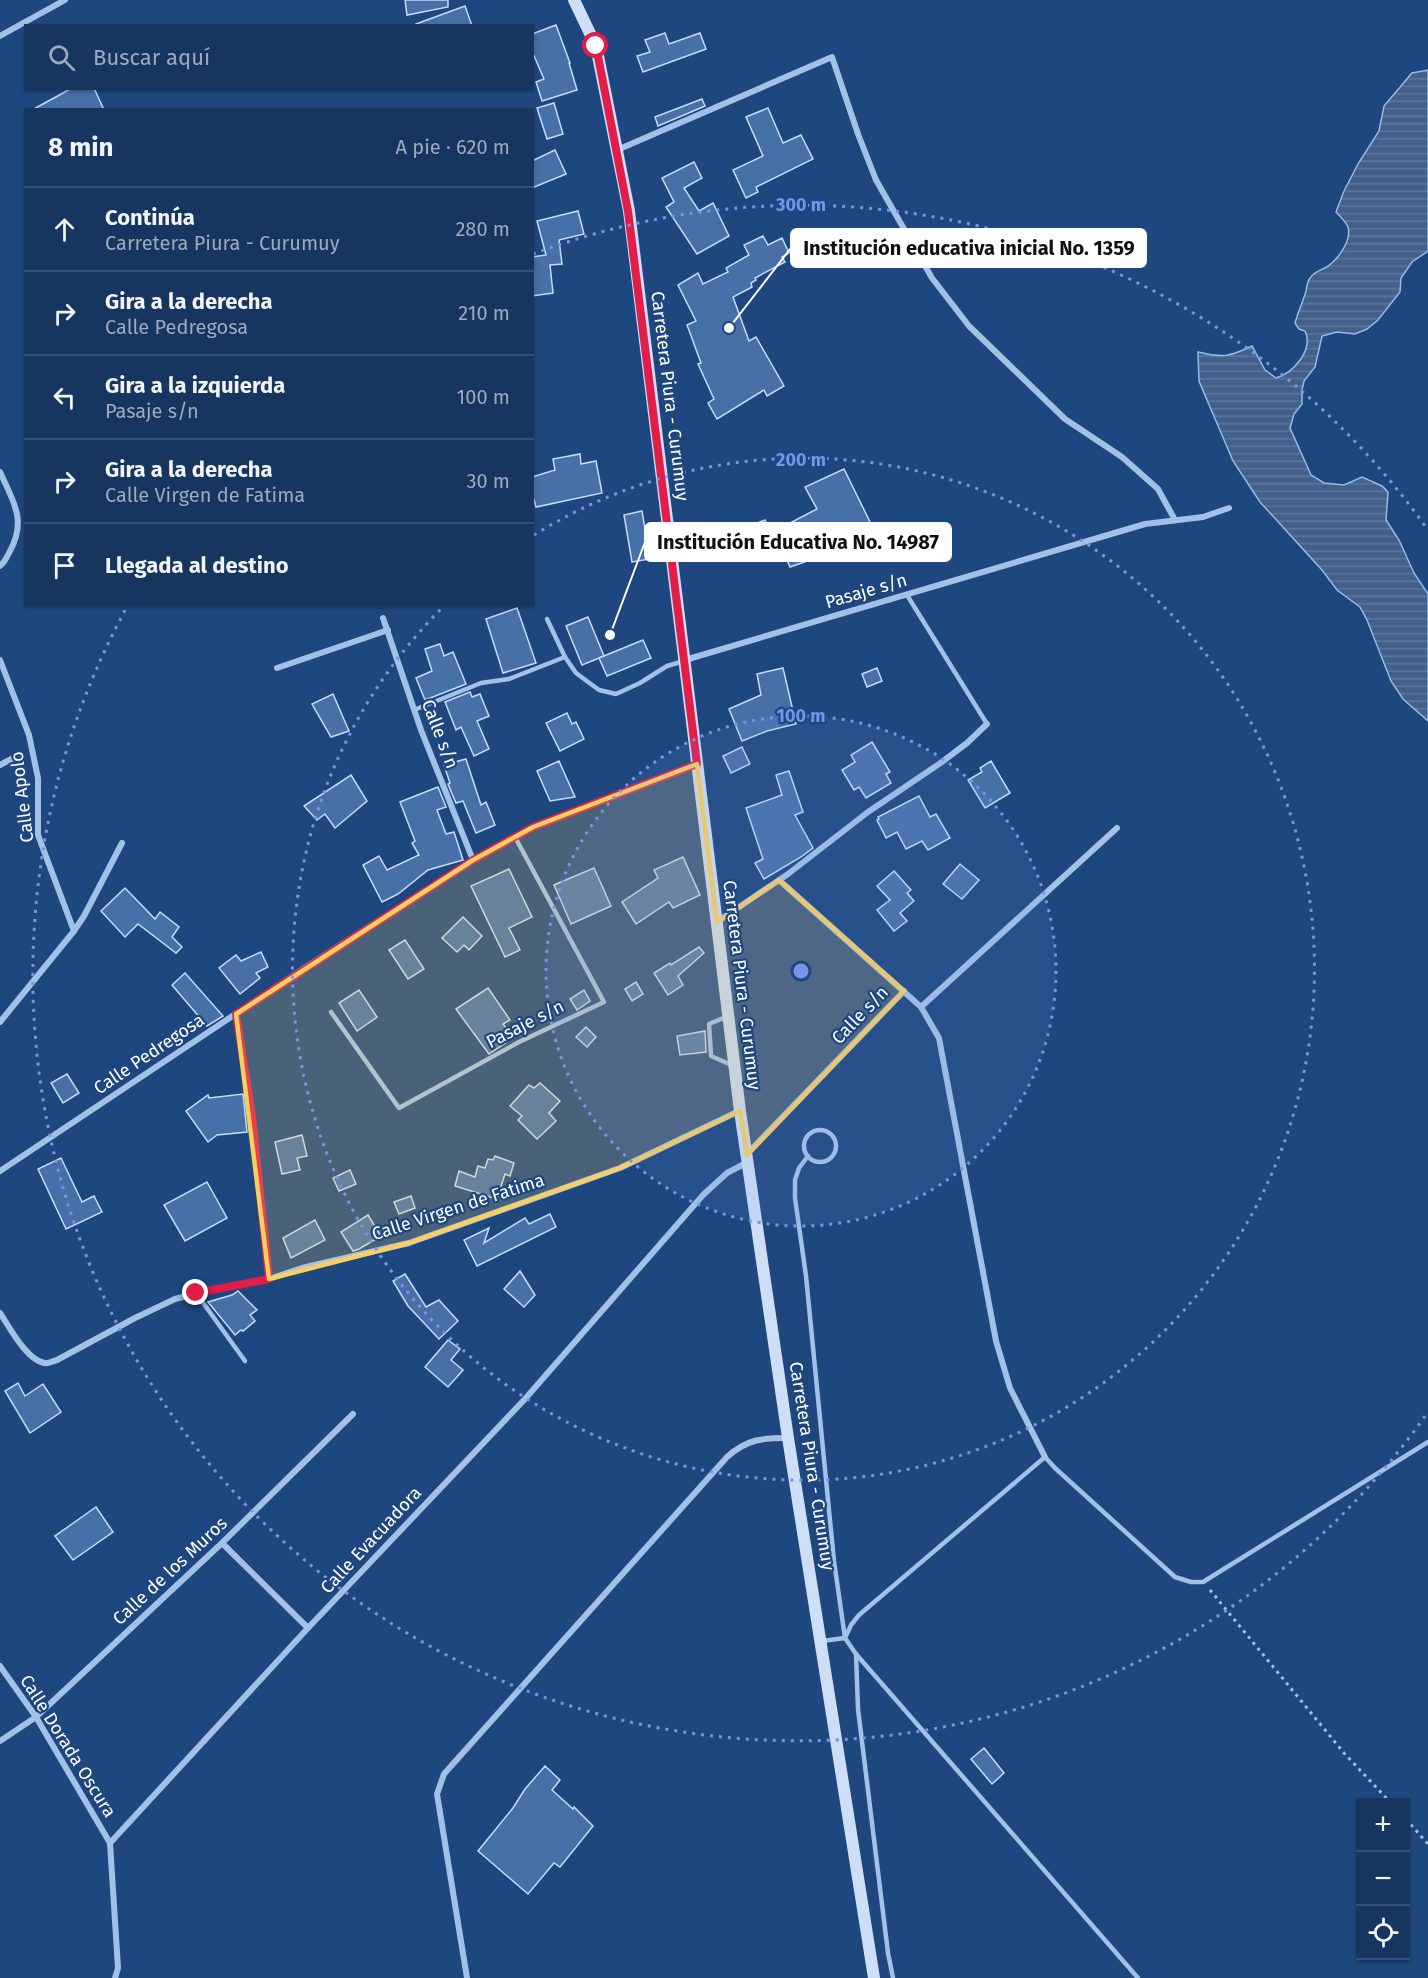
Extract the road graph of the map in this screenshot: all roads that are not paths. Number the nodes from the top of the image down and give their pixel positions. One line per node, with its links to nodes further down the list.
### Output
1 (64, 0): 3 (street)
2 (574, 0): 4 (main road, Carretera Piura - Curumuy)
3 (0, 36)
4 (616, 150): 7 (street); 15 (main road, Carretera Piura - Curumuy)
5 (0, 472): 8 (street)
6 (1229, 508): 7 (street, Pasaje s/n)
7 (1175, 520): 9 (street, Pasaje s/n)
8 (0, 566)
9 (907, 595): 15 (street, Pasaje s/n); 18 (lane)
10 (383, 618): 12 (street, Calle s/n)
11 (547, 619): 13 (lane, Pasaje s/n)
12 (387, 630): 16 (street); 17 (street, Calle s/n)
13 (565, 657): 15 (lane, Pasaje s/n); 17 (lane)
14 (0, 660): 28 (street, Calle Apolo)
15 (684, 661): 20 (main road, Carretera Piura - Curumuy)
16 (277, 668)
17 (414, 710): 25 (street, Calle s/n)
18 (987, 724): 26 (street)
19 (17, 756): 21 (street)
20 (697, 764): 23 (street, Calle Pedregosa); 27 (main road, Carretera Piura - Curumuy)
21 (0, 765)
22 (1117, 828): 30 (street)
23 (515, 837): 25 (street, Calle Pedregosa); 31 (lane, Pasaje s/n)
24 (122, 843): 28 (street)
25 (473, 860): 32 (street, Calle Pedregosa)
26 (780, 880): 27 (street); 29 (street, Calle s/n)
27 (717, 922): 33 (main road, Carretera Piura - Curumuy)
28 (74, 931): 34 (street)
29 (904, 991): 30 (street); 38 (street, Calle s/n)
30 (921, 1007): 47 (street)
31 (332, 1012)
32 (236, 1014): 39 (street, Calle Pedregosa); 40 (street)
33 (728, 1016): 35 (main road, Carretera Piura - Curumuy); 35 (lane)
34 (0, 1022)
35 (734, 1066): 36 (main road, Carretera Piura - Curumuy)
36 (740, 1111): 38 (main road, Carretera Piura - Curumuy); 40 (street, Calle Virgen de Fatima)
37 (808, 1156): 37 (lane); 50 (lane)
38 (748, 1158): 45 (main road, Carretera Piura - Curumuy); 49 (street, Calle Evacuadora)
39 (0, 1171)
40 (269, 1279): 41 (street, Calle Virgen de Fatima)
41 (196, 1293): 42 (street, Calle Virgen de Fatima); 43 (lane)
42 (0, 1313)
43 (245, 1361)
44 (354, 1414): 48 (street, Calle de los Muros)
45 (788, 1437): 51 (main road, Carretera Piura - Curumuy); 58 (street)
46 (1428, 1442): 47 (lane)
47 (1045, 1457): 50 (lane)
48 (222, 1543): 49 (street); 54 (street, Calle de los Muros)
49 (308, 1628): 56 (street, Calle Evacuadora)
50 (845, 1638): 51 (lane); 52 (lane)
51 (821, 1641): 59 (main road, Carretera Piura - Curumuy)
52 (856, 1654): 60 (lane); 61 (lane)
53 (0, 1666): 54 (street, Calle Dorada Oscura)
54 (36, 1717): 55 (street, Calle de los Muros); 56 (street, Calle Dorada Oscura)
55 (0, 1741)
56 (110, 1843): 57 (street)
57 (115, 1978)
58 (467, 1978)
59 (874, 1978)
60 (893, 1978)
61 (1138, 1978)

